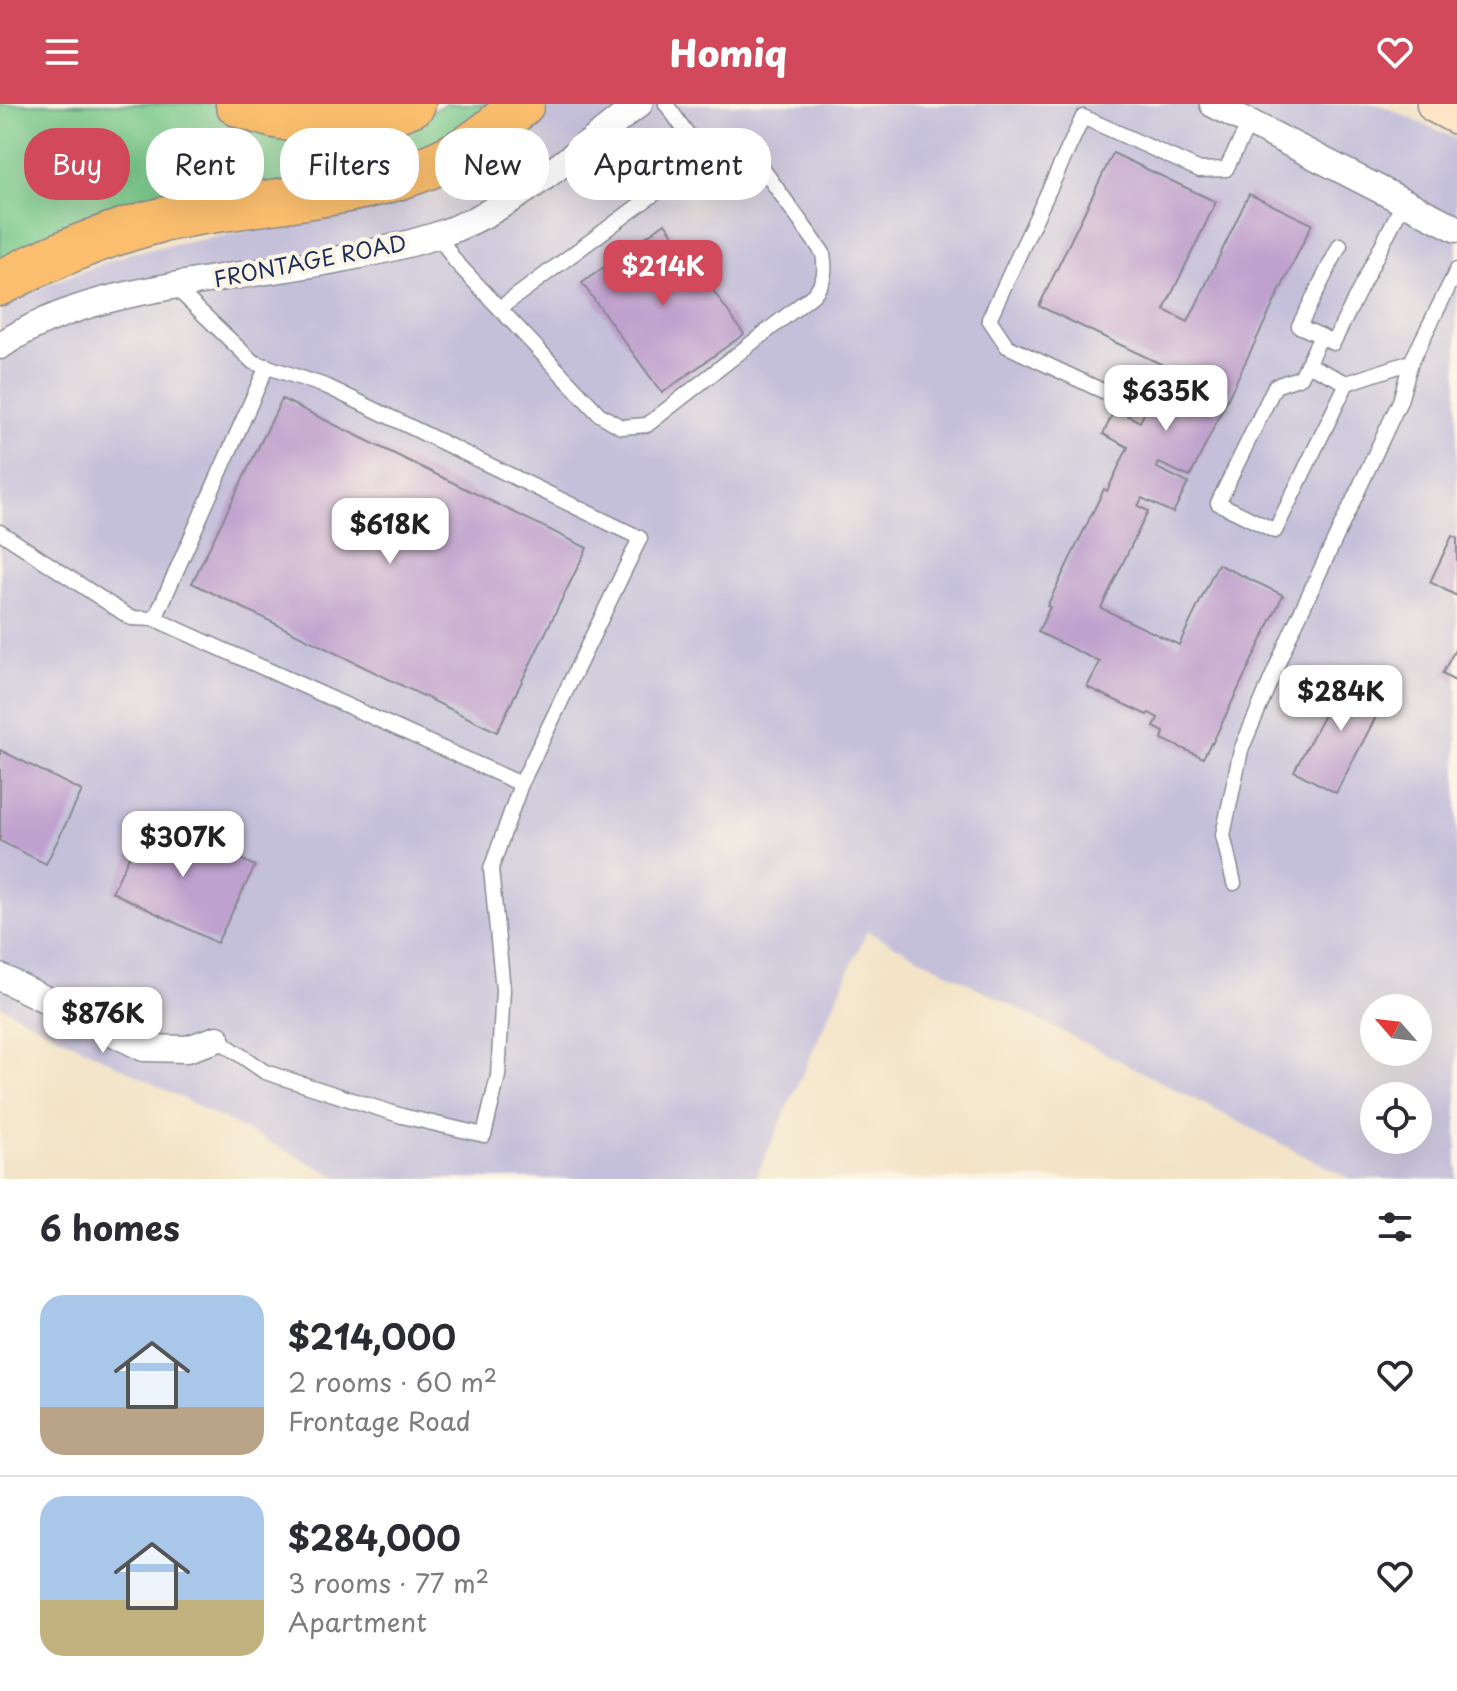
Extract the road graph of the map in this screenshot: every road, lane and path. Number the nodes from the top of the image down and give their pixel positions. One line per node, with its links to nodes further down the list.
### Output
1 (238, 104): 2 (highway)
2 (413, 104)
3 (522, 104): 18 (highway)
4 (639, 104): 15 (street, FRONTAGE ROAD)
5 (666, 104): 10 (lane)
6 (1213, 104): 9 (street)
7 (1436, 104): 8 (main road)
8 (1457, 115)
9 (1250, 122): 13 (street); 27 (lane)
10 (683, 128)
11 (771, 180): 20 (lane)
12 (646, 200): 20 (lane)
13 (1404, 201): 14 (street); 21 (lane)
14 (1457, 229)
15 (438, 235): 19 (street, FRONTAGE ROAD); 20 (lane)
16 (1340, 245): 21 (lane)
17 (1457, 270): 23 (lane)
18 (0, 283)
19 (173, 285): 22 (street, FRONTAGE ROAD); 25 (lane)
20 (500, 308)
21 (1327, 340): 24 (lane)
22 (0, 346)
23 (1411, 362): 26 (lane); 31 (lane)
24 (1307, 364): 26 (lane); 26 (lane)
25 (267, 366): 29 (lane); 30 (lane)
26 (1347, 383)
27 (1105, 392)
28 (0, 532): 29 (lane)
29 (155, 619): 30 (lane)
30 (521, 784): 33 (lane)
31 (1234, 883)
32 (0, 977): 33 (street)
33 (217, 1039)

